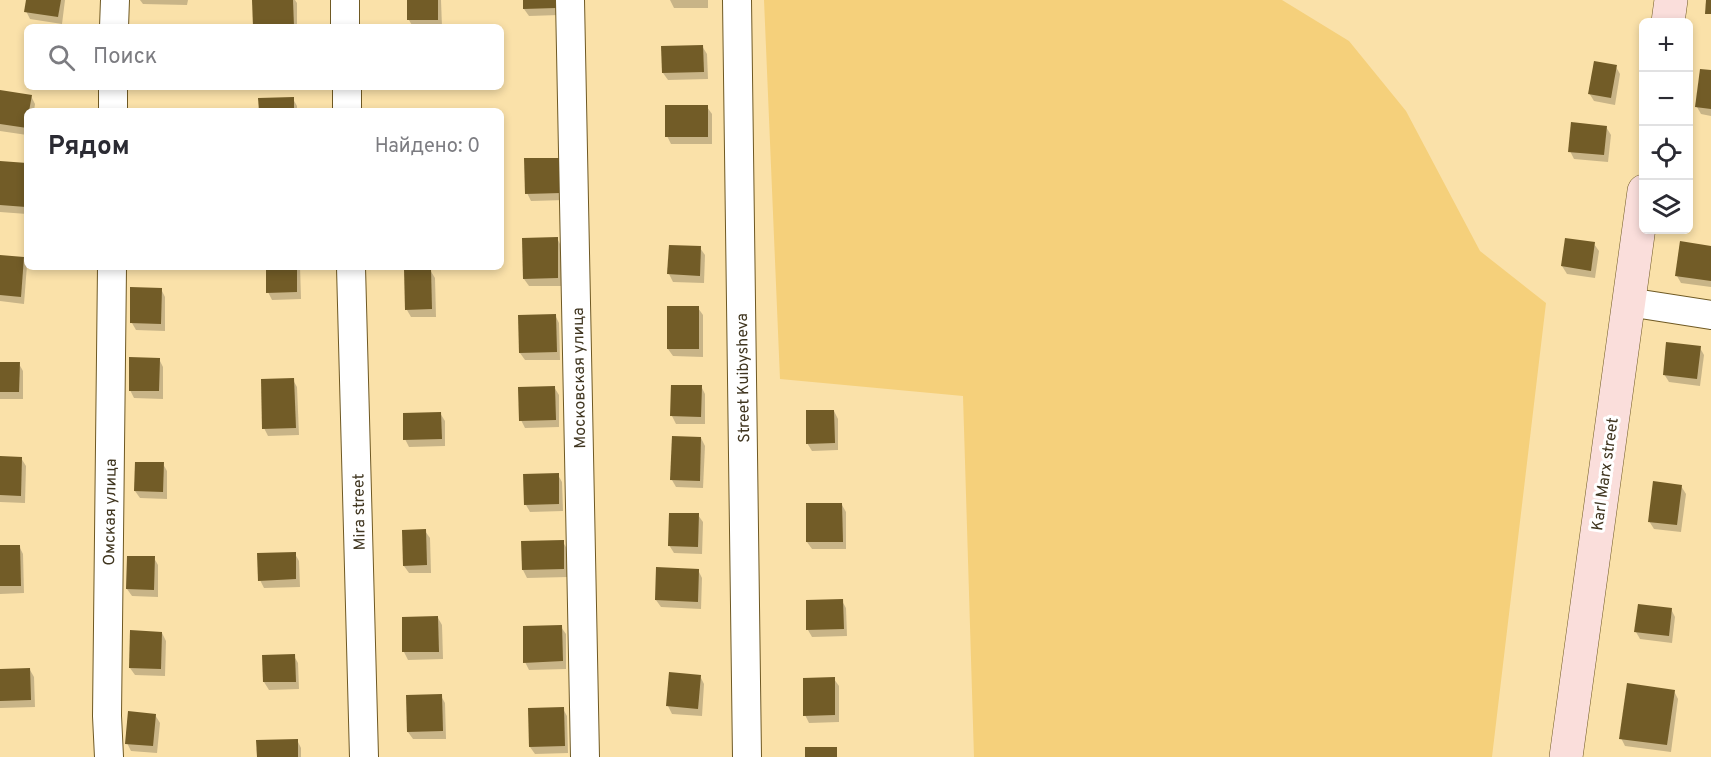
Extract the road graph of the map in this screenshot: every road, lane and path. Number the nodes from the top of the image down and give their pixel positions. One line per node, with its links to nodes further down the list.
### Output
1 (115, 0): 7 (street)
2 (345, 0): 8 (street)
3 (570, 0): 20 (street, Московская улица)
4 (737, 0): 21 (street, Street Kuibysheva)
5 (1671, 0): 6 (main road)
6 (1669, 18)
7 (114, 24)
8 (345, 24)
9 (113, 90): 11 (street)
10 (346, 90): 12 (street)
11 (113, 108)
12 (347, 108)
13 (1639, 226): 16 (main road, Karl Marx street)
14 (112, 270): 18 (street, Омская улица)
15 (351, 270): 19 (street, Mira street)
16 (1628, 302): 17 (street); 22 (main road, Karl Marx street)
17 (1711, 315)
18 (109, 757)
19 (364, 757)
20 (585, 757)
21 (747, 757)
22 (1566, 757)

